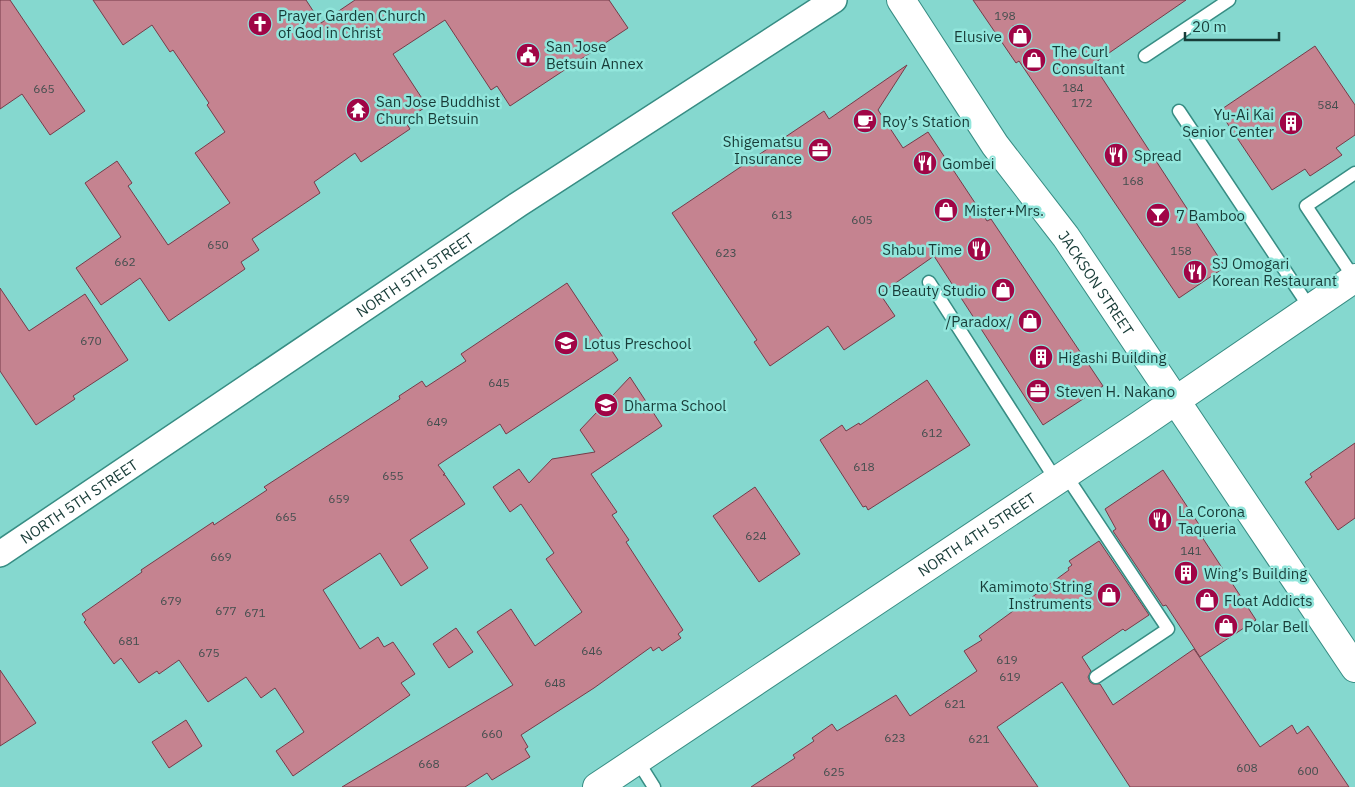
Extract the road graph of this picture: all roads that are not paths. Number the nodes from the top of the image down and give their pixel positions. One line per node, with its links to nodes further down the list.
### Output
1 (834, 0): 12 (street, NORTH 5TH STREET)
2 (901, 0): 10 (main road, JACKSON STREET)
3 (1229, 0): 4 (lane)
4 (1145, 56)
5 (1179, 111): 9 (lane)
6 (1355, 173): 7 (lane)
7 (1354, 278): 9 (main road, NORTH 4TH STREET)
8 (930, 282): 11 (lane)
9 (1310, 308): 10 (main road, NORTH 4TH STREET)
10 (1175, 400): 11 (main road, NORTH 4TH STREET); 13 (main road, JACKSON STREET)
11 (1061, 477): 14 (lane); 15 (main road, NORTH 4TH STREET)
12 (0, 554)
13 (1355, 668)
14 (1096, 677)
15 (637, 760): 16 (main road, NORTH 4TH STREET); 17 (lane)
16 (597, 787)
17 (654, 787)

